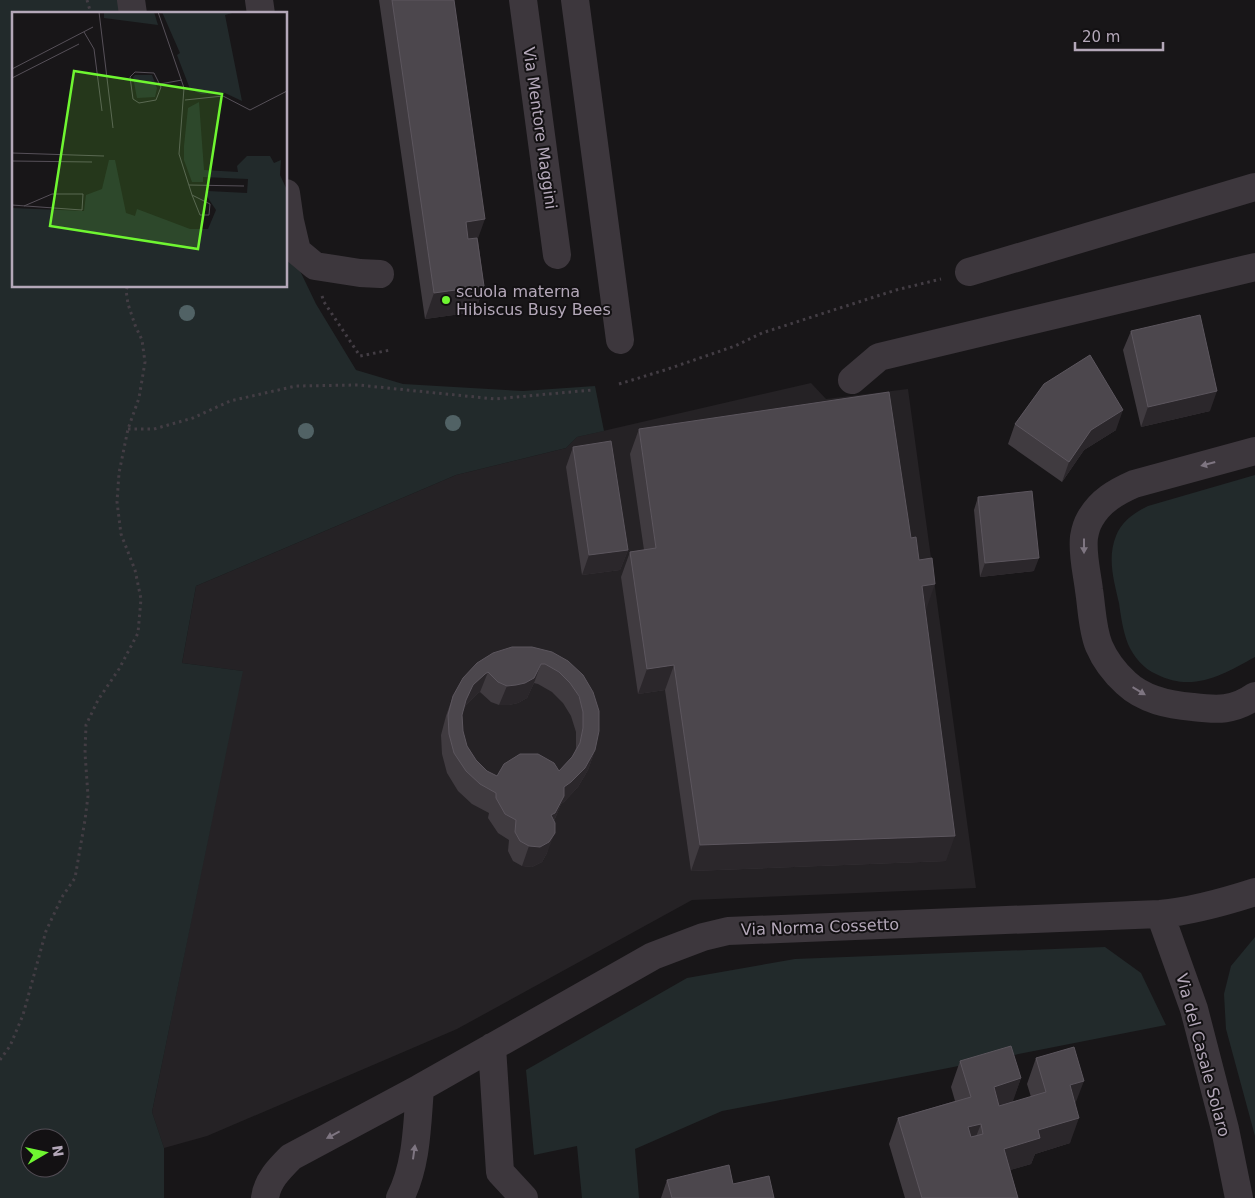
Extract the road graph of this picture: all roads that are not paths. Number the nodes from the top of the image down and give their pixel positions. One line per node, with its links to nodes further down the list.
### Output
1 (523, 0): 5 (street, Via Mentore Maggini)
2 (575, 0): 9 (street)
3 (1255, 187): 7 (street)
4 (288, 222): 8 (street)
5 (557, 256)
6 (1255, 267): 10 (street)
7 (968, 272)
8 (380, 274)
9 (620, 340)
10 (852, 380)
11 (1255, 451): 12 (street, one-way to 12)
12 (1255, 696)
13 (1255, 892): 14 (street, Via Norma Cossetto)
14 (1160, 914): 15 (street, Via Norma Cossetto); 20 (street, Via del Casale Solaro)
15 (492, 1048): 16 (street, Via Norma Cossetto); 19 (street)
16 (420, 1088): 17 (street, Via Norma Cossetto, one-way to 17); 18 (street, one-way to 16)
17 (265, 1198)
18 (400, 1198)
19 (524, 1198)
20 (1239, 1198)

